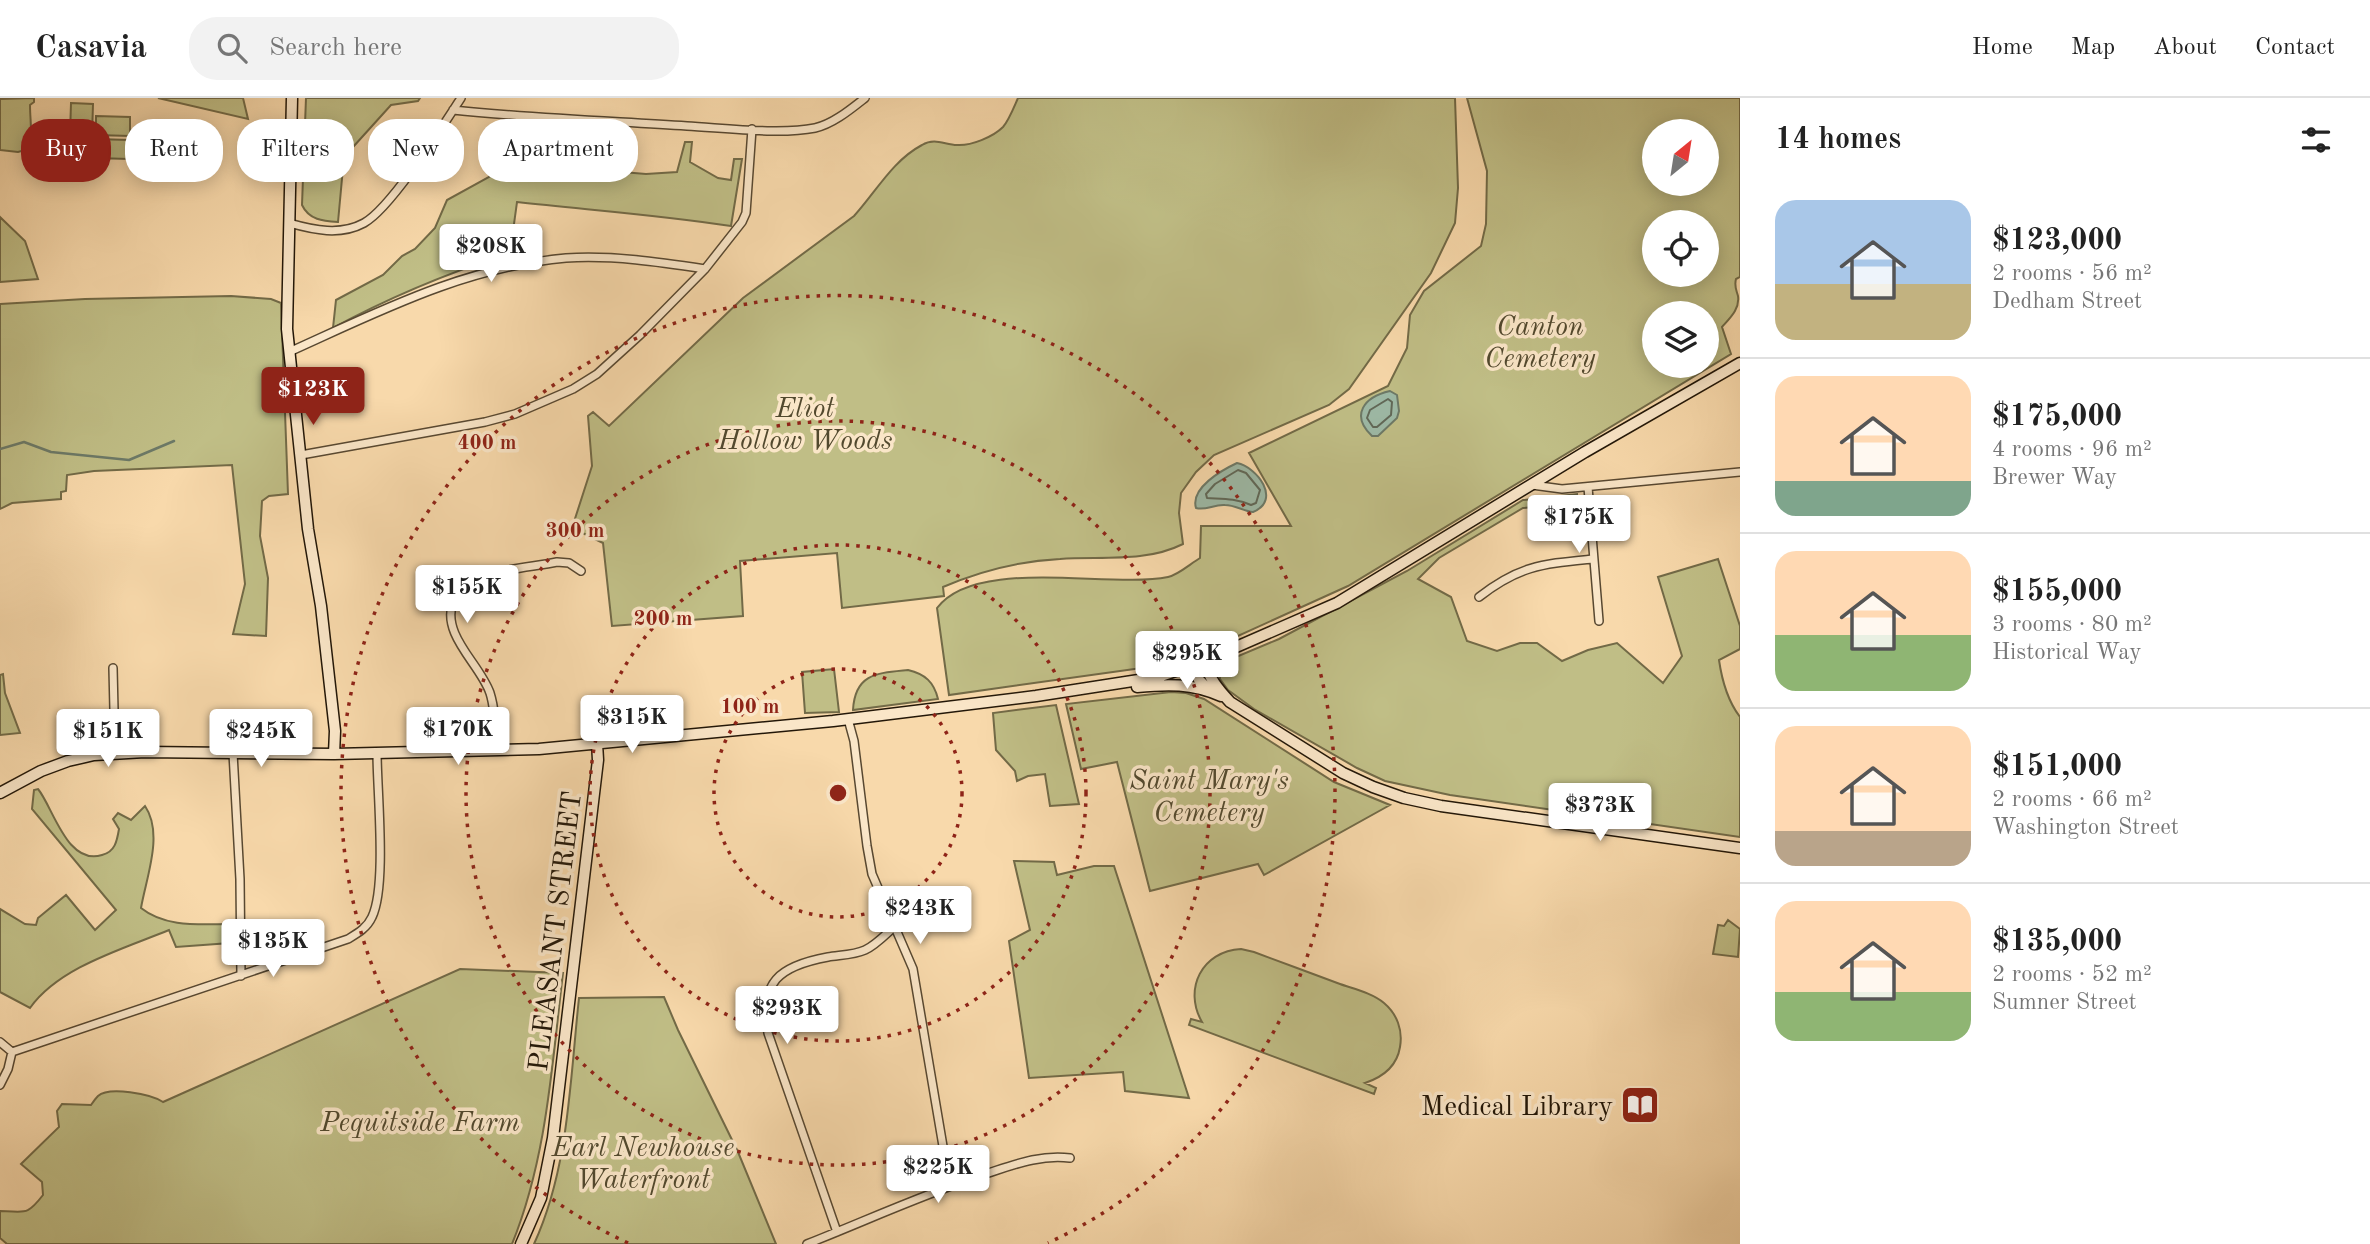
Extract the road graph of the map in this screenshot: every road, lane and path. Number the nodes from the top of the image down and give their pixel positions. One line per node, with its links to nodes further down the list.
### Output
1 (292, 98): 6 (main road)
2 (461, 98): 4 (street)
3 (865, 98): 5 (street)
4 (453, 110): 5 (street); 6 (street)
5 (752, 129): 7 (street)
6 (289, 223): 8 (main road)
7 (705, 269): 8 (street); 10 (street)
8 (289, 352): 10 (main road)
9 (1740, 363): 12 (main road)
10 (302, 455): 30 (main road)
11 (1740, 472): 13 (street)
12 (1531, 485): 13 (street); 18 (main road)
13 (1588, 487): 14 (street)
14 (1593, 559): 16 (street); 17 (street)
15 (581, 571): 26 (street)
16 (1479, 597)
17 (1599, 621)
18 (1204, 661): 19 (main road); 23 (main road)
19 (1192, 665): 21 (main road); 22 (main road)
20 (113, 668): 27 (street)
21 (1079, 690): 22 (main road); 24 (main road)
22 (1214, 693): 23 (main road)
23 (1230, 702): 32 (main road)
24 (848, 719): 25 (main road); 33 (street)
25 (597, 743): 26 (main road); 41 (main road, PLEASANT STREET)
26 (496, 751): 29 (main road)
27 (115, 753): 28 (main road); 31 (main road)
28 (233, 753): 30 (main road); 34 (street)
29 (377, 753): 30 (main road); 34 (street)
30 (334, 754)
31 (0, 793)
32 (1740, 848)
33 (895, 926): 39 (street); 40 (street)
34 (241, 976): 36 (street)
35 (0, 1042): 36 (street)
36 (12, 1052): 37 (street)
37 (0, 1085)
38 (1070, 1158): 39 (street)
39 (953, 1185): 40 (street)
40 (837, 1232): 42 (street)
41 (520, 1244)
42 (807, 1244)

